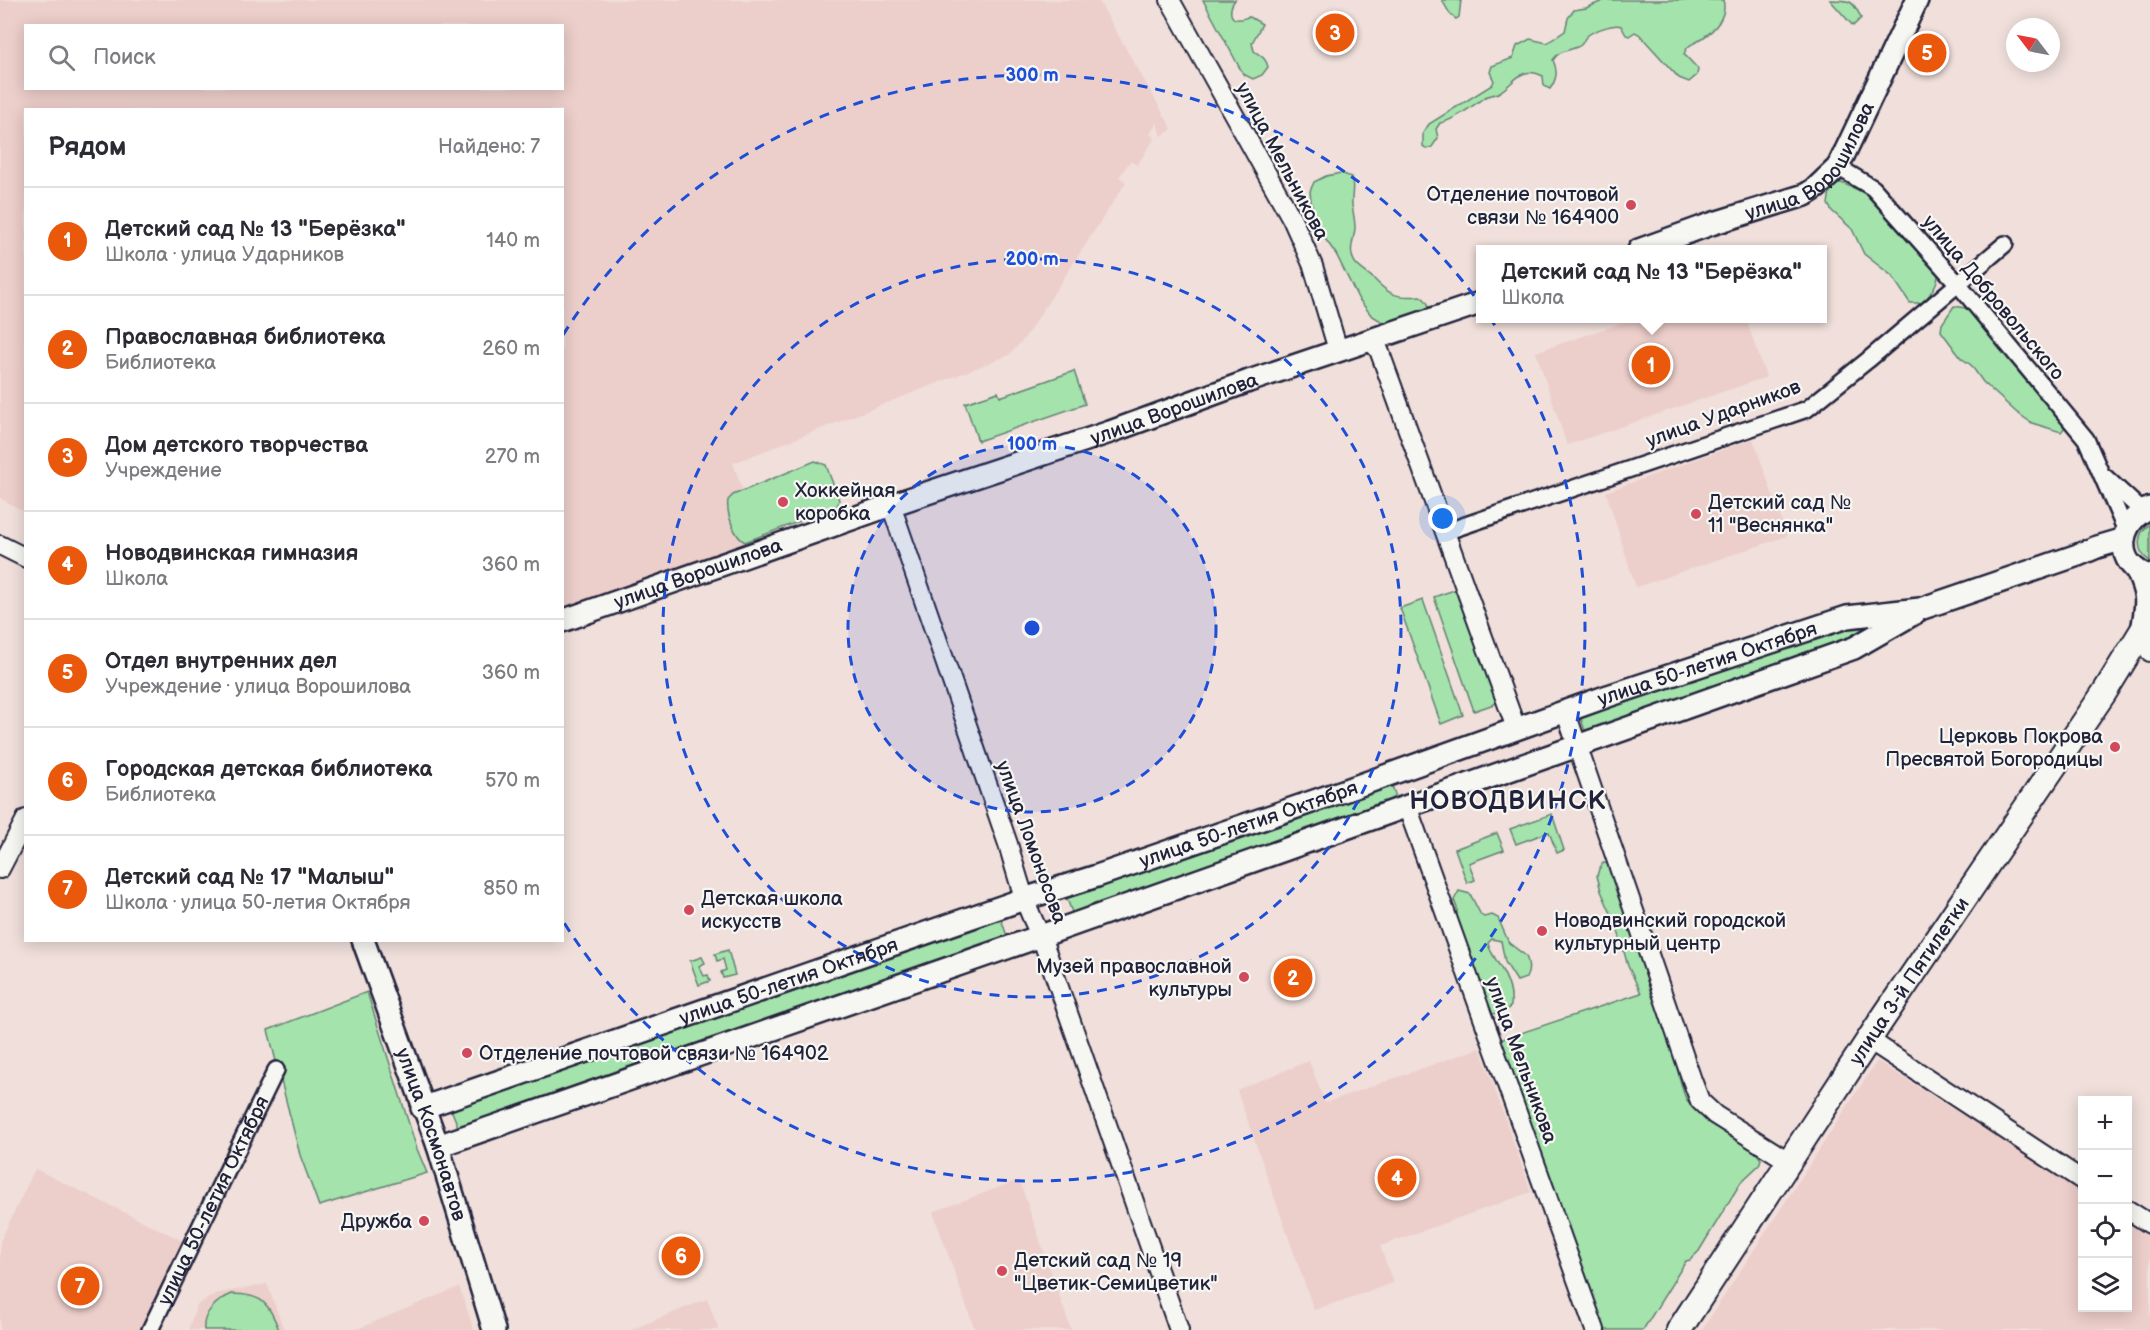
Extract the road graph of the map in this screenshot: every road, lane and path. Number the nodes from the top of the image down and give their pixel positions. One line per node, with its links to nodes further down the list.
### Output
1 (1170, 0): 9 (street, улица Мельникова)
2 (1917, 0): 3 (main road, улица Ворошилова)
3 (1838, 167): 5 (main road, улица Ворошилова); 6 (street, улица Добровольского)
4 (2005, 244): 6 (street, улица Ударников)
5 (1651, 245)
6 (1958, 284): 10 (street, улица Добровольского); 13 (street, улица Ударников)
7 (1476, 304): 8 (main road, улица Ворошилова)
8 (1369, 339): 9 (main road, улица Ворошилова); 13 (street)
9 (1338, 350): 11 (main road, улица Ворошилова)
10 (2100, 472): 12 (street); 15 (street, улица Добровольского)
11 (891, 505): 18 (main road, улица Ворошилова); 26 (street, улица Ломоносова)
12 (2146, 509): 15 (main road)
13 (1445, 532): 21 (street)
14 (0, 545): 16 (street)
15 (2132, 554): 17 (main road, улица 50-летия Октября); 19 (main road)
16 (24, 557)
17 (1920, 609): 20 (main road, улица 50-летия Октября); 22 (main road, улица 50-летия Октября)
18 (564, 620)
19 (2147, 633): 29 (main road, улица 3-й Пятилетки)
20 (1565, 710): 21 (main road, улица 50-летия Октября); 22 (street)
21 (1516, 728): 26 (main road, улица 50-летия Октября)
22 (1577, 746): 23 (main road, улица 50-летия Октября); 33 (street)
23 (1407, 806): 27 (main road, улица 50-летия Октября); 40 (street, улица Мельникова)
24 (24, 823): 25 (street)
25 (0, 869)
26 (1024, 899): 27 (street, улица Ломоносова); 31 (main road, улица 50-летия Октября)
27 (1041, 936): 32 (main road, улица 50-летия Октября); 39 (street, улица Ломоносова)
28 (364, 942): 31 (main road, улица Космонавтов)
29 (1870, 1038): 33 (main road, улица 3-й Пятилетки); 34 (street)
30 (276, 1070): 37 (street, улица 50-летия Октября)
31 (422, 1107): 32 (main road, улица Космонавтов)
32 (438, 1146): 38 (main road, улица Космонавтов)
33 (1788, 1161): 41 (main road, улица 3-й Пятилетки)
34 (2078, 1177)
35 (2132, 1213): 36 (street)
36 (2150, 1224)
37 (150, 1330)
38 (494, 1330)
39 (1179, 1330)
40 (1595, 1330)
41 (1679, 1330)

